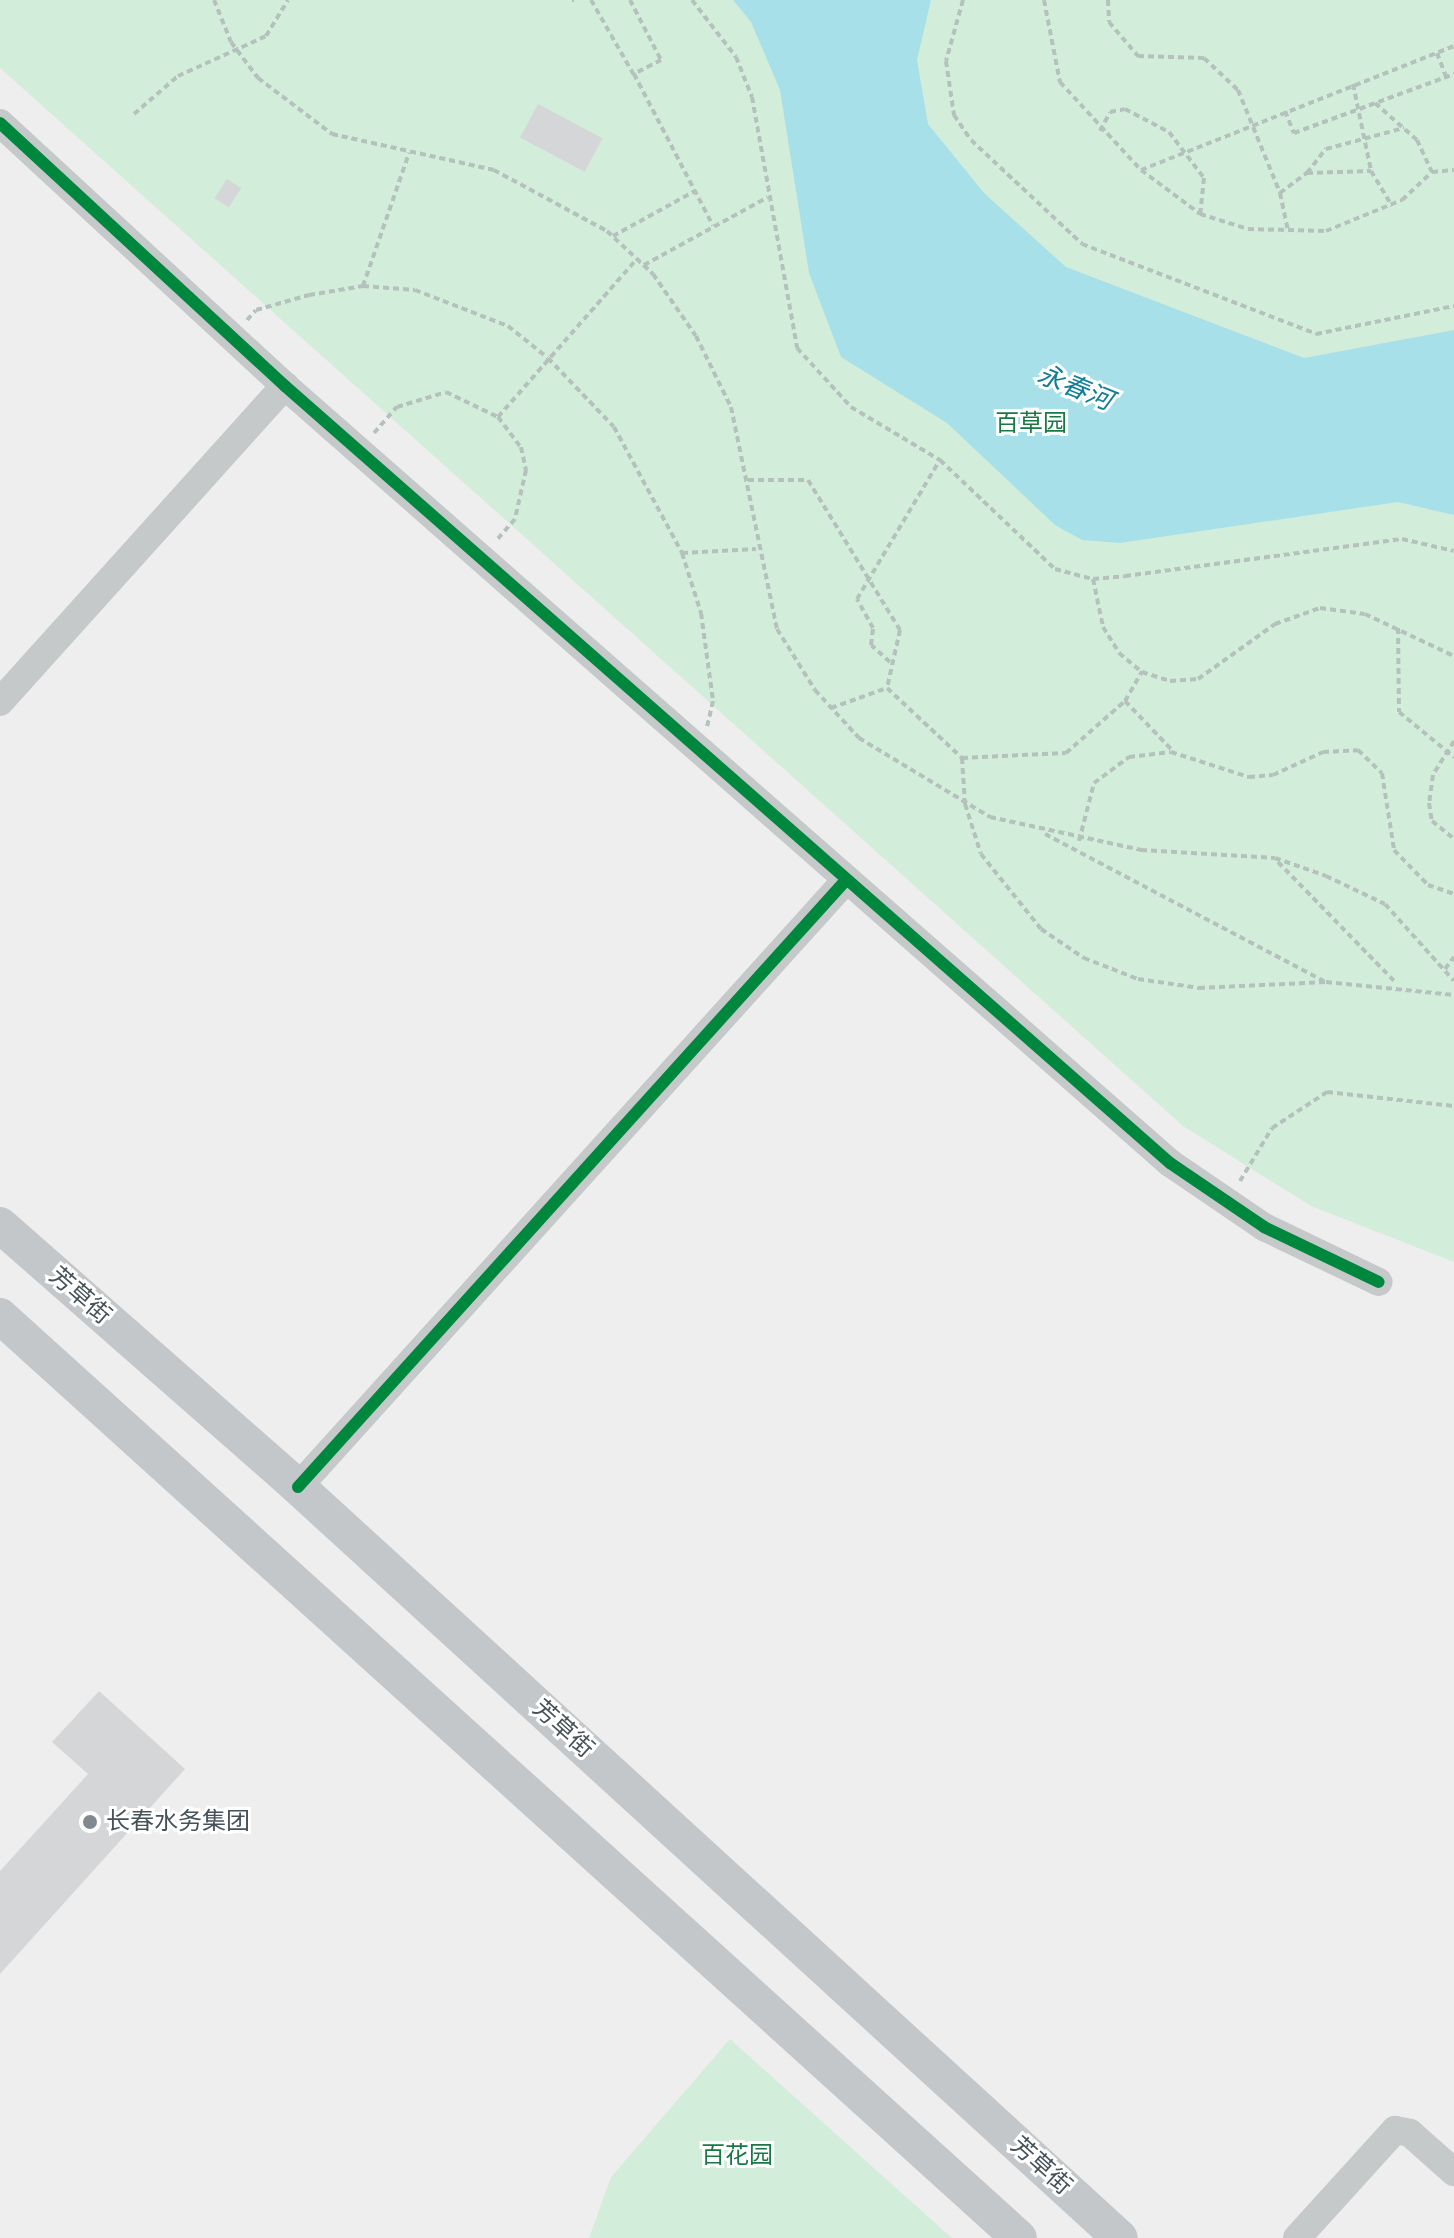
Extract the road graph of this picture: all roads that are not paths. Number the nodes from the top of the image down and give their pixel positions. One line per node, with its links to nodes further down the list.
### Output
1 (0, 123): 2 (street)
2 (285, 386): 3 (street); 4 (street)
3 (0, 702)
4 (846, 880): 6 (street); 8 (street)
5 (0, 1225): 8 (main road, 芳草街)
6 (1379, 1282)
7 (0, 1316): 10 (main road)
8 (298, 1487): 11 (main road, 芳草街)
9 (1454, 2172): 12 (street)
10 (1019, 2238)
11 (1120, 2238)
12 (1297, 2238)

